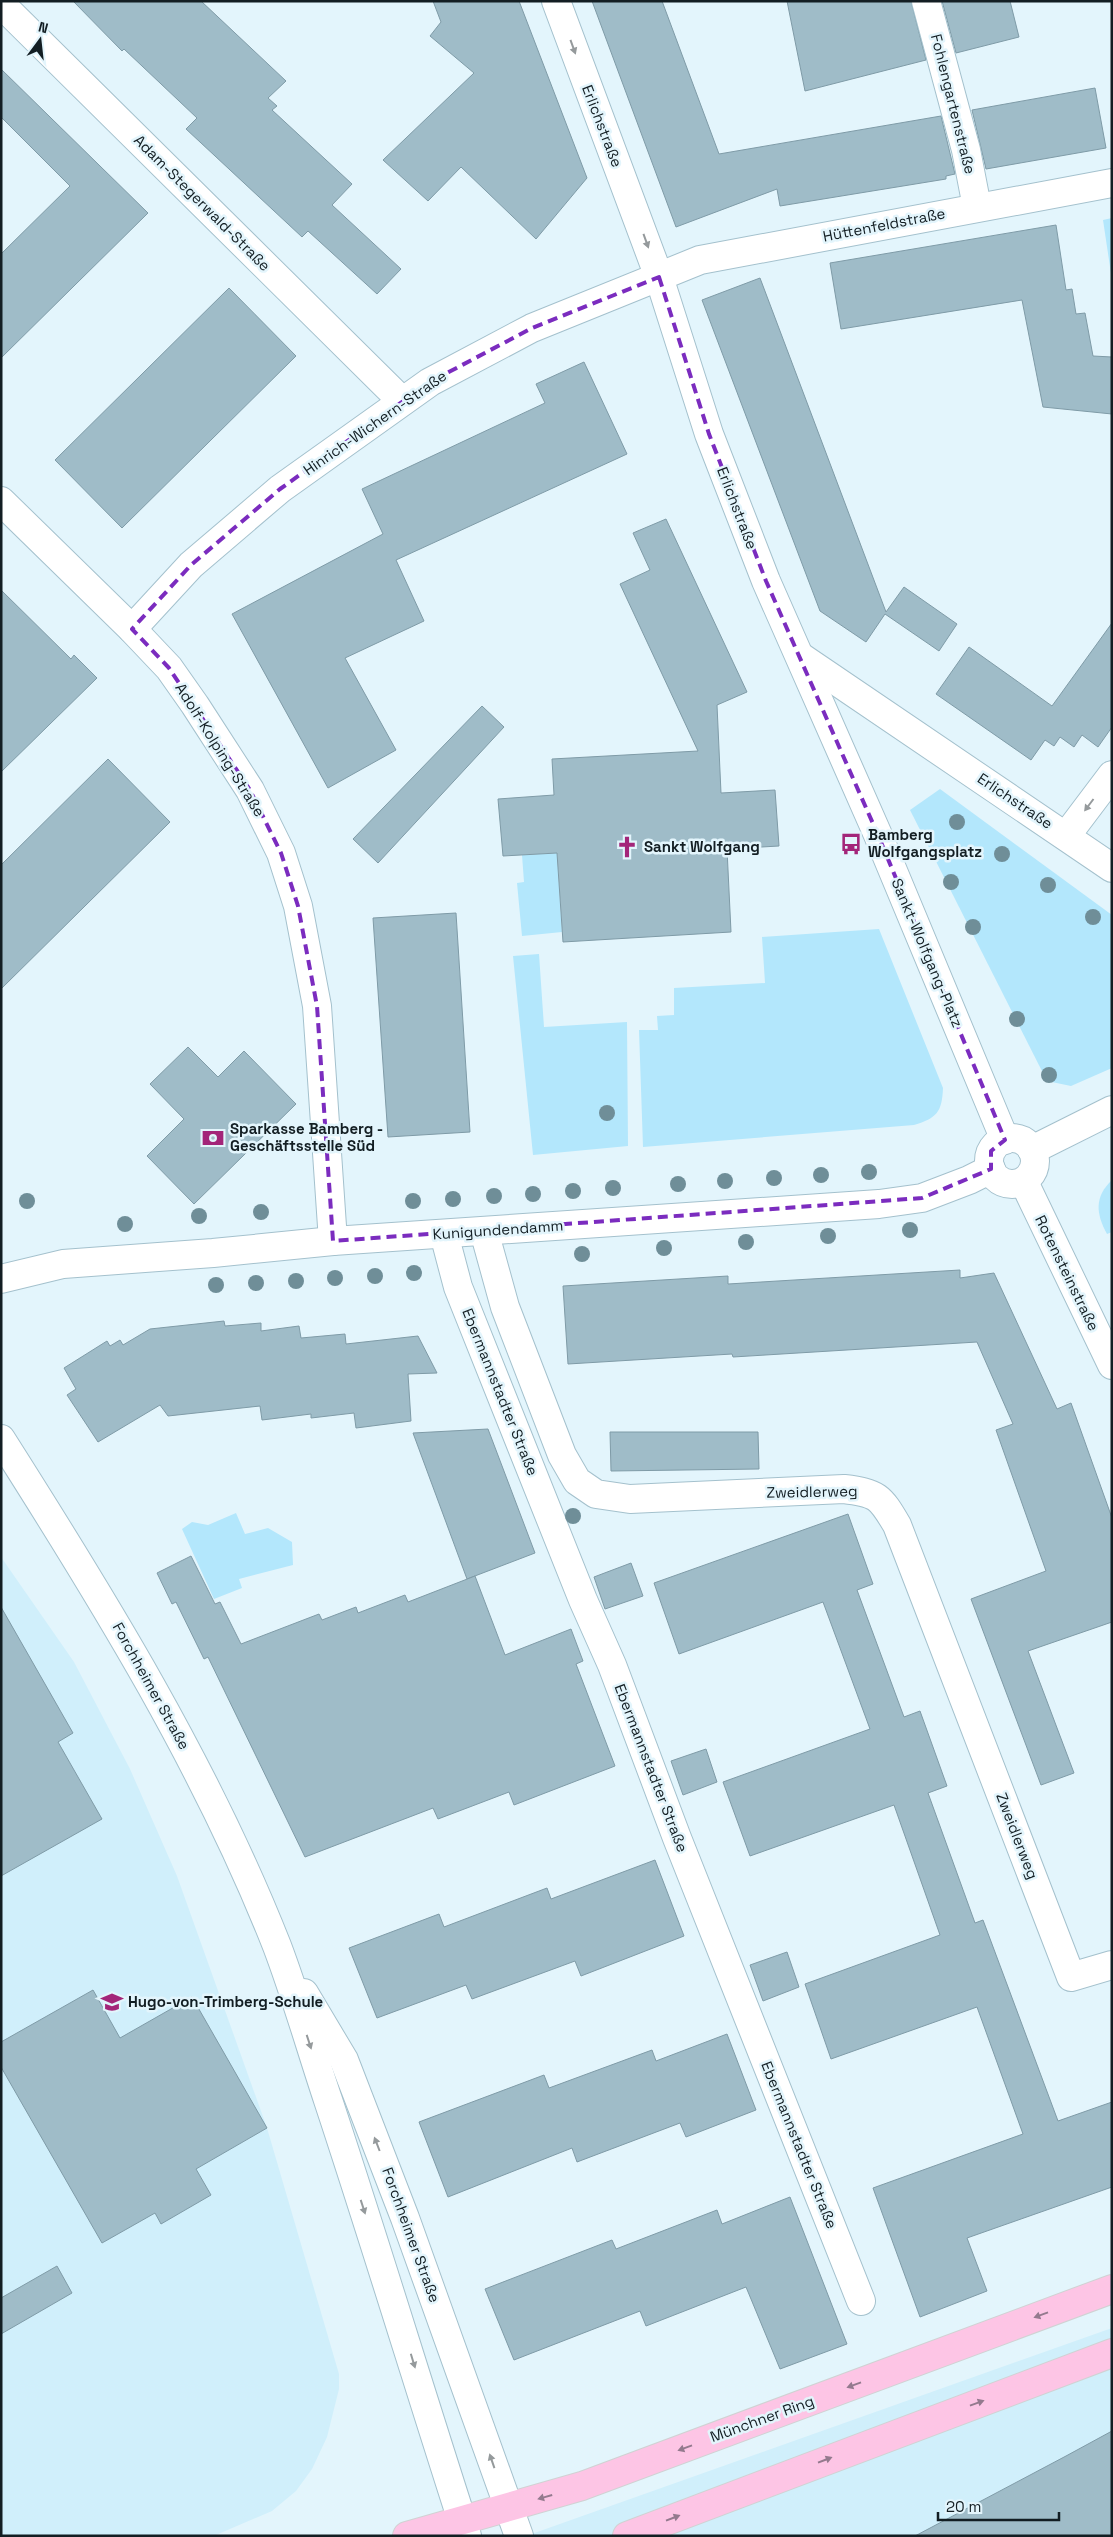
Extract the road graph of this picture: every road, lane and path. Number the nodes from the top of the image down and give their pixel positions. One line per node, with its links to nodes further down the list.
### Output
1 (556, 1): 6 (street, Erlichstraße, one-way to 6)
2 (926, 1): 5 (street, Fohlengartenstraße)
3 (1, 4): 7 (street, Adam-Stegerwald-Straße)
4 (1112, 183): 5 (street, Hüttenfeldstraße)
5 (977, 207): 6 (street, Hüttenfeldstraße)
6 (659, 277): 7 (street, Hinrich-Wichern-Straße); 10 (street, Erlichstraße)
7 (402, 401): 9 (street, Hinrich-Wichern-Straße)
8 (1, 501): 9 (street, Adolf-Kolping-Straße)
9 (132, 629): 21 (street, Adolf-Kolping-Straße)
10 (801, 657): 12 (street, Erlichstraße); 15 (street, Sankt-Wolfgang-Platz)
11 (1112, 775): 12 (street, one-way to 12)
12 (1066, 836): 13 (street, Erlichstraße)
13 (1112, 868)
14 (1112, 1110): 16 (street)
15 (1005, 1140): 16 (street); 17 (street)
16 (1032, 1150): 18 (street)
17 (990, 1169): 18 (street); 19 (street, Kunigundendamm)
18 (1024, 1182): 23 (street, Rotensteinstraße)
19 (484, 1231): 20 (street, Kunigundendamm); 26 (street, Zweidlerweg)
20 (444, 1234): 21 (street, Kunigundendamm); 28 (street, Ebermannstadter Straße)
21 (334, 1241): 22 (street, Kunigundendamm)
22 (1, 1279)
23 (1112, 1365)
24 (1, 1438): 25 (street, Forchheimer Straße)
25 (277, 1946): 30 (street, Forchheimer Straße, one-way to 25); 31 (street, Forchheimer Straße, one-way to 31)
26 (1112, 1965)
27 (1112, 2288): 30 (main road, Münchner Ring, one-way to 30)
28 (861, 2301)
29 (1112, 2353): 34 (main road, one-way to 29)
30 (508, 2507): 31 (main road, Münchner Ring); 33 (street, Forchheimer Straße)
31 (465, 2528): 32 (main road, Münchner Ring)
32 (408, 2536)
33 (520, 2536)
34 (627, 2536)

